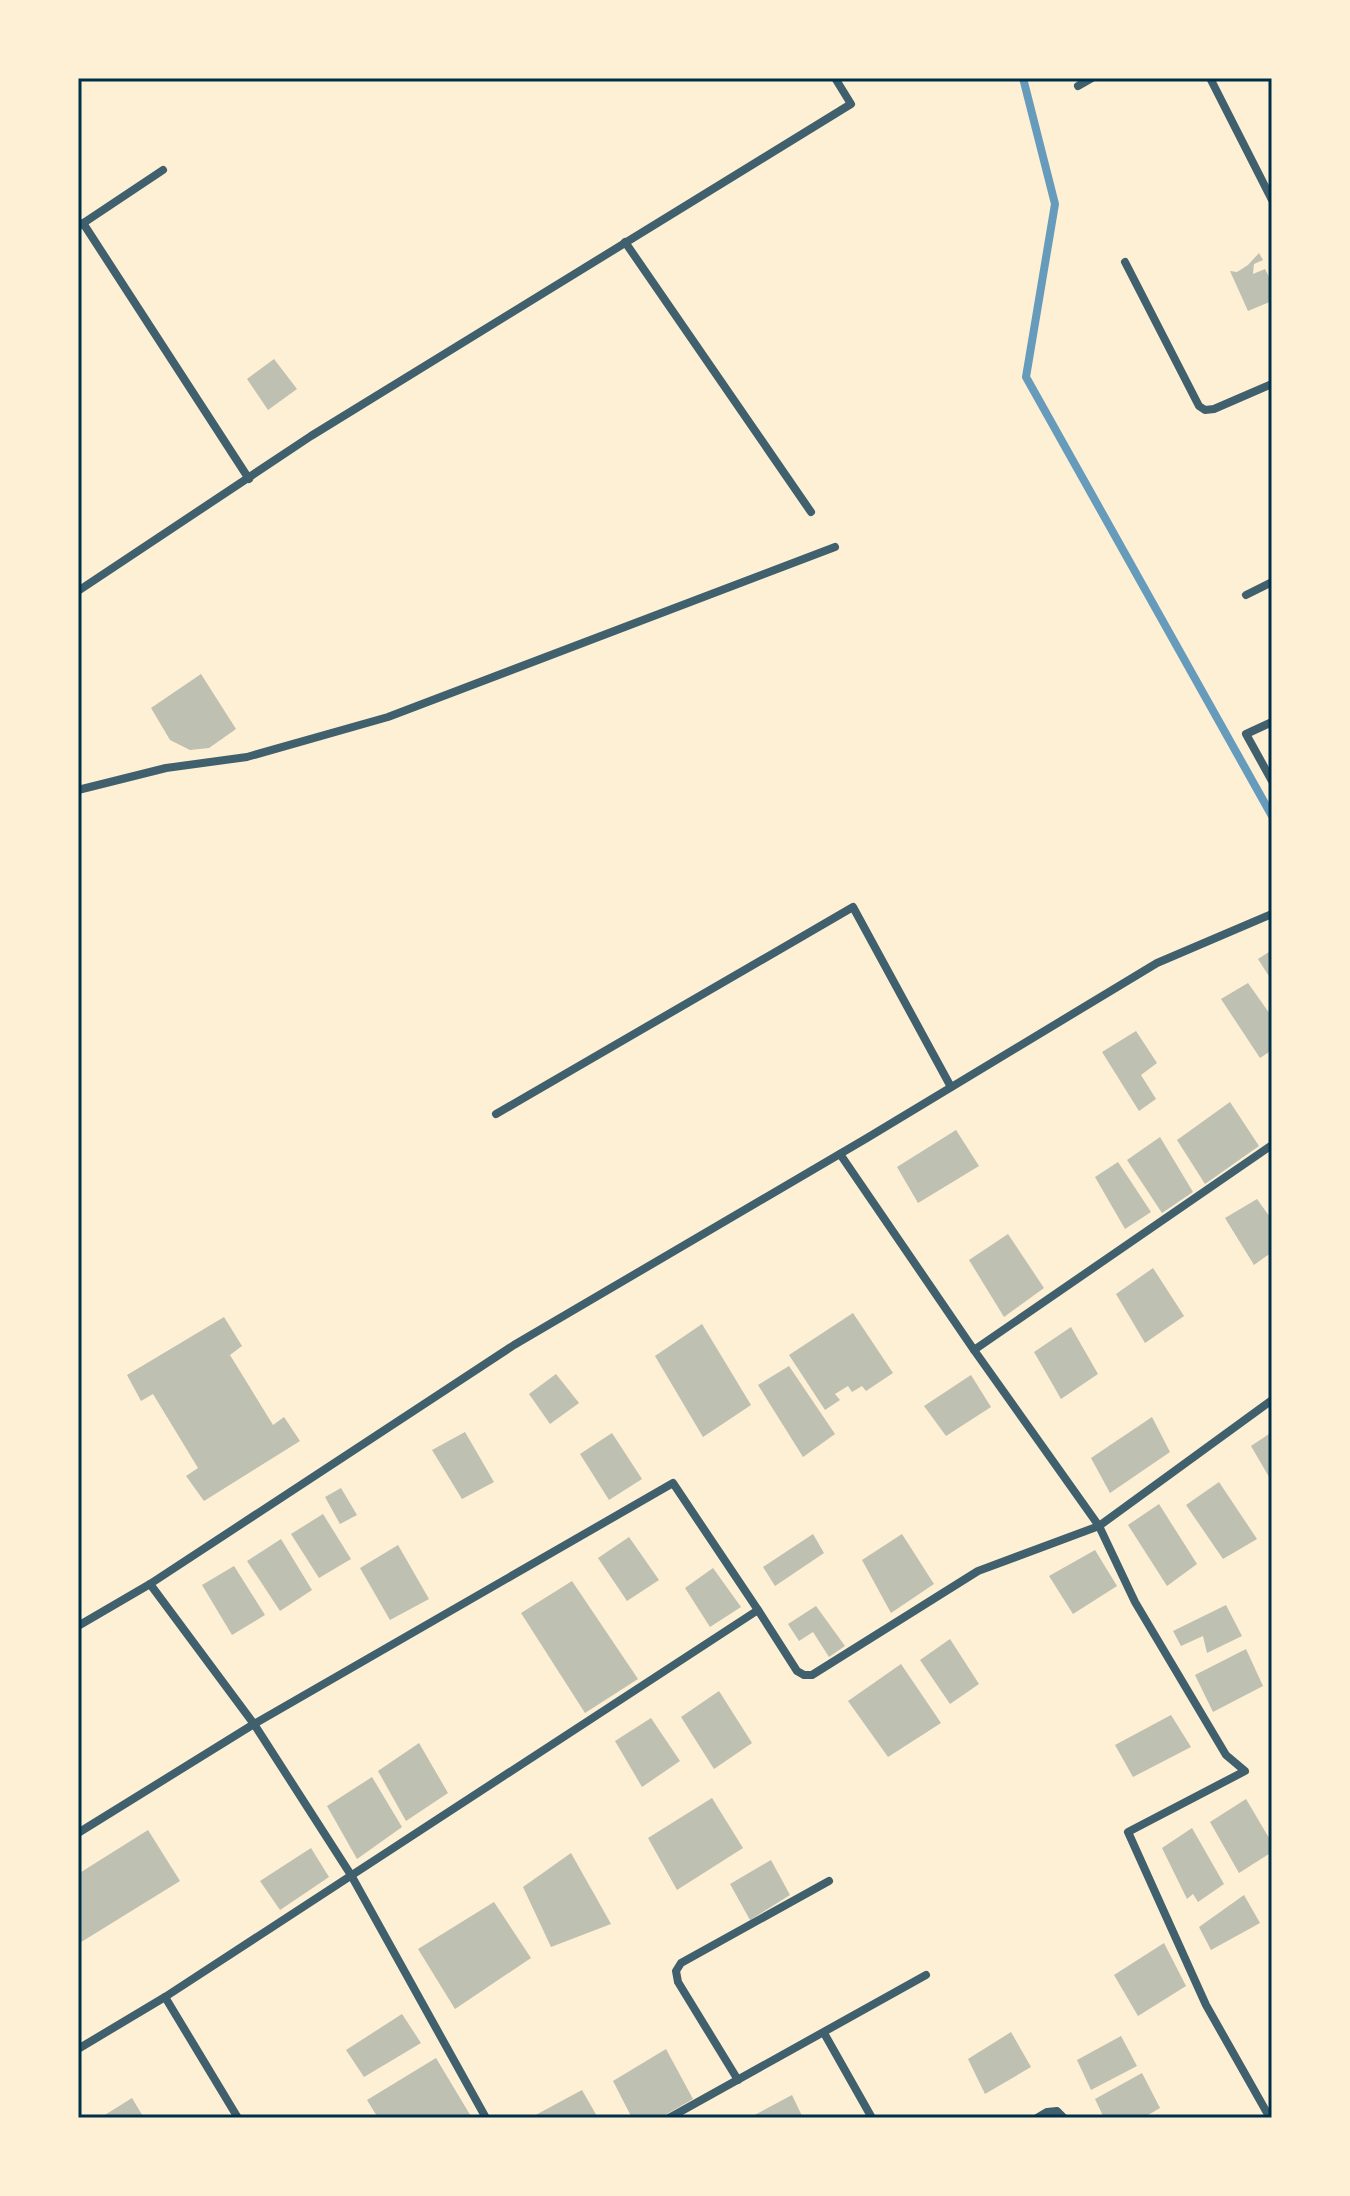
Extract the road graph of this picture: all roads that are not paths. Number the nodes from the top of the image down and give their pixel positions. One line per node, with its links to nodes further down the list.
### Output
1 (835, 78): 8 (street)
2 (1092, 78): 4 (street)
3 (1210, 78): 6 (street)
4 (1078, 86)
5 (163, 170): 7 (street)
6 (1272, 199)
7 (80, 224): 11 (street)
8 (625, 242): 11 (street); 12 (street)
9 (1125, 262): 10 (street)
10 (1272, 384)
11 (249, 479): 15 (street)
12 (811, 512)
13 (835, 547): 19 (street)
14 (1272, 582): 16 (street)
15 (78, 591)
16 (1246, 595)
17 (1272, 722): 18 (street)
18 (1272, 781)
19 (78, 790)
20 (1272, 914): 21 (street)
21 (951, 1087): 22 (street); 24 (street)
22 (496, 1114)
23 (1272, 1145): 25 (street)
24 (840, 1154): 25 (street); 28 (street)
25 (974, 1350): 27 (street)
26 (1272, 1400): 27 (street)
27 (1099, 1526): 29 (street); 46 (street)
28 (150, 1584): 30 (street); 31 (street)
29 (758, 1610): 31 (street); 33 (street)
30 (78, 1626)
31 (254, 1724): 32 (street); 33 (street)
32 (78, 1833)
33 (351, 1875): 36 (street); 41 (street)
34 (829, 1881): 39 (street)
35 (926, 1975): 37 (street)
36 (165, 1997): 38 (street); 40 (street)
37 (824, 2033): 39 (street); 43 (street)
38 (78, 2049)
39 (738, 2080): 42 (street)
40 (238, 2118)
41 (486, 2118)
42 (669, 2118)
43 (872, 2118)
44 (1037, 2118): 45 (street)
45 (1064, 2118)
46 (1270, 2118)

